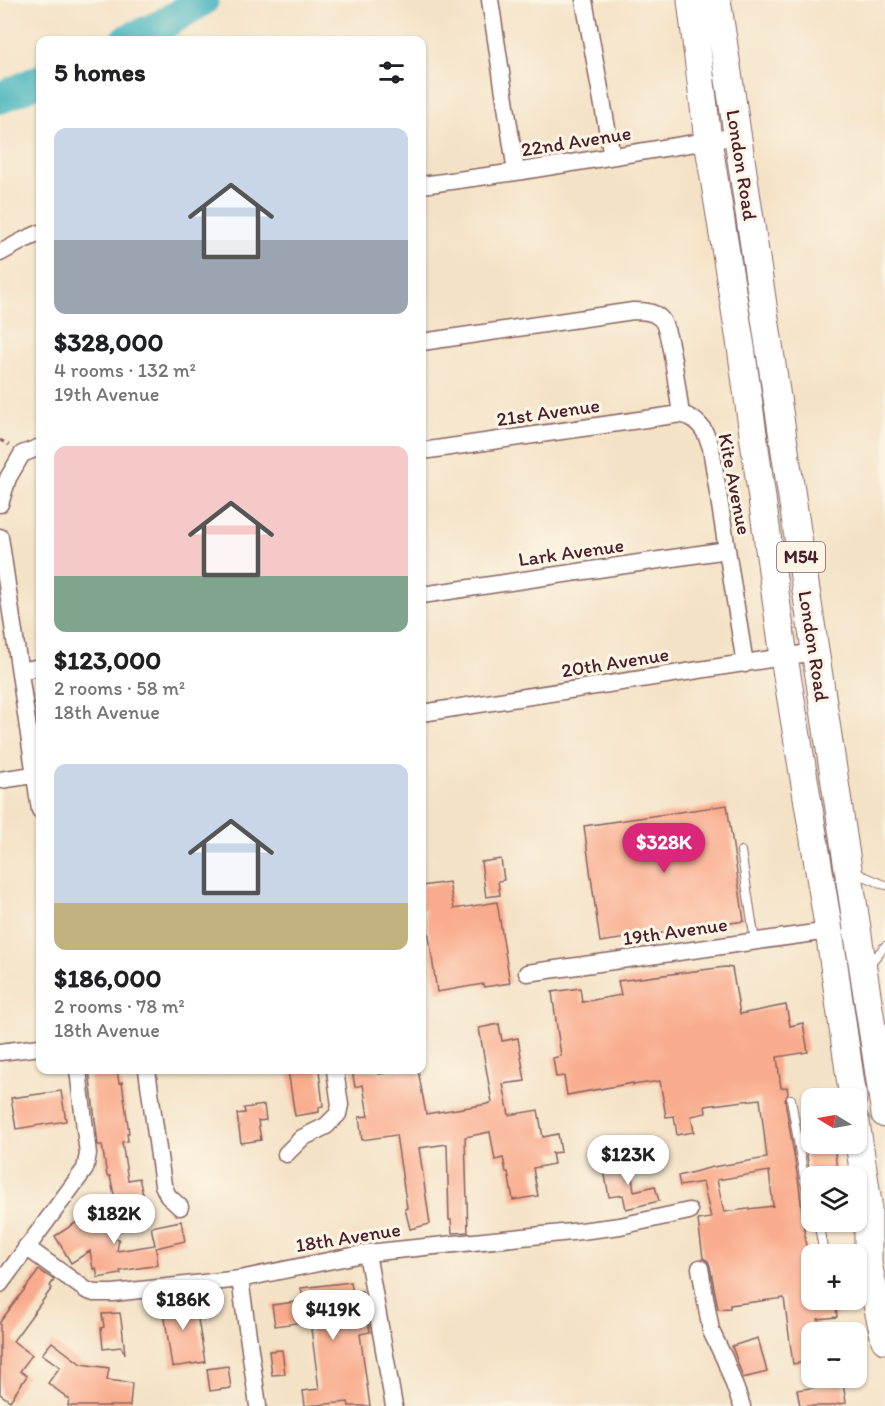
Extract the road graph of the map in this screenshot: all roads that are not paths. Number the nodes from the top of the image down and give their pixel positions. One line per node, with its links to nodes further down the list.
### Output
1 (489, 0): 8 (street)
2 (584, 0): 7 (street)
3 (691, 0): 6 (main road, London Road / M54)
4 (717, 0): 5 (main road, London Road / M54)
5 (738, 136): 6 (street, 22nd Avenue); 20 (main road, London Road / M54)
6 (708, 140): 7 (street, 22nd Avenue); 21 (main road, London Road / M54)
7 (612, 156): 8 (street, 22nd Avenue)
8 (516, 172): 9 (street, 22nd Avenue)
9 (426, 184)
10 (36, 235): 11 (street)
11 (0, 254)
12 (426, 341): 13 (street)
13 (681, 414): 15 (street, 21st Avenue); 18 (street, Kite Avenue)
14 (36, 449): 16 (street)
15 (426, 450)
16 (0, 504)
17 (0, 537): 24 (street)
18 (727, 550): 19 (street, Lark Avenue); 22 (street, Kite Avenue)
19 (426, 594)
20 (815, 652): 21 (street, 20th Avenue); 30 (main road, London Road / M54)
21 (784, 657): 22 (street, 20th Avenue); 32 (main road, London Road / M54)
22 (745, 664): 25 (street, 20th Avenue)
23 (36, 668): 24 (street)
24 (20, 671): 26 (street)
25 (426, 712)
26 (36, 763)
27 (36, 775): 28 (street)
28 (0, 780)
29 (741, 850): 33 (lane)
30 (848, 870): 31 (lane); 35 (main road, London Road / M54)
31 (885, 885)
32 (829, 931): 33 (street, 19th Avenue); 42 (main road, London Road / M54)
33 (755, 941): 36 (street, 19th Avenue)
34 (885, 946): 35 (lane)
35 (863, 971): 44 (main road, London Road / M54)
36 (527, 973)
37 (36, 1048): 38 (street)
38 (0, 1052)
39 (78, 1074): 51 (street)
40 (148, 1074): 48 (street)
41 (336, 1074): 46 (street)
42 (852, 1088)
43 (791, 1099): 47 (lane)
44 (885, 1114)
45 (861, 1154): 50 (main road)
46 (286, 1155)
47 (803, 1166)
48 (180, 1207)
49 (689, 1211): 52 (street, 18th Avenue)
50 (864, 1244)
51 (26, 1247): 54 (street, 18th Avenue); 56 (street)
52 (368, 1253): 54 (street, 18th Avenue); 59 (street)
53 (700, 1268): 60 (street)
54 (240, 1279): 58 (street)
55 (867, 1281): 57 (main road)
56 (0, 1284)
57 (885, 1340)
58 (258, 1406)
59 (394, 1406)
60 (742, 1406)

